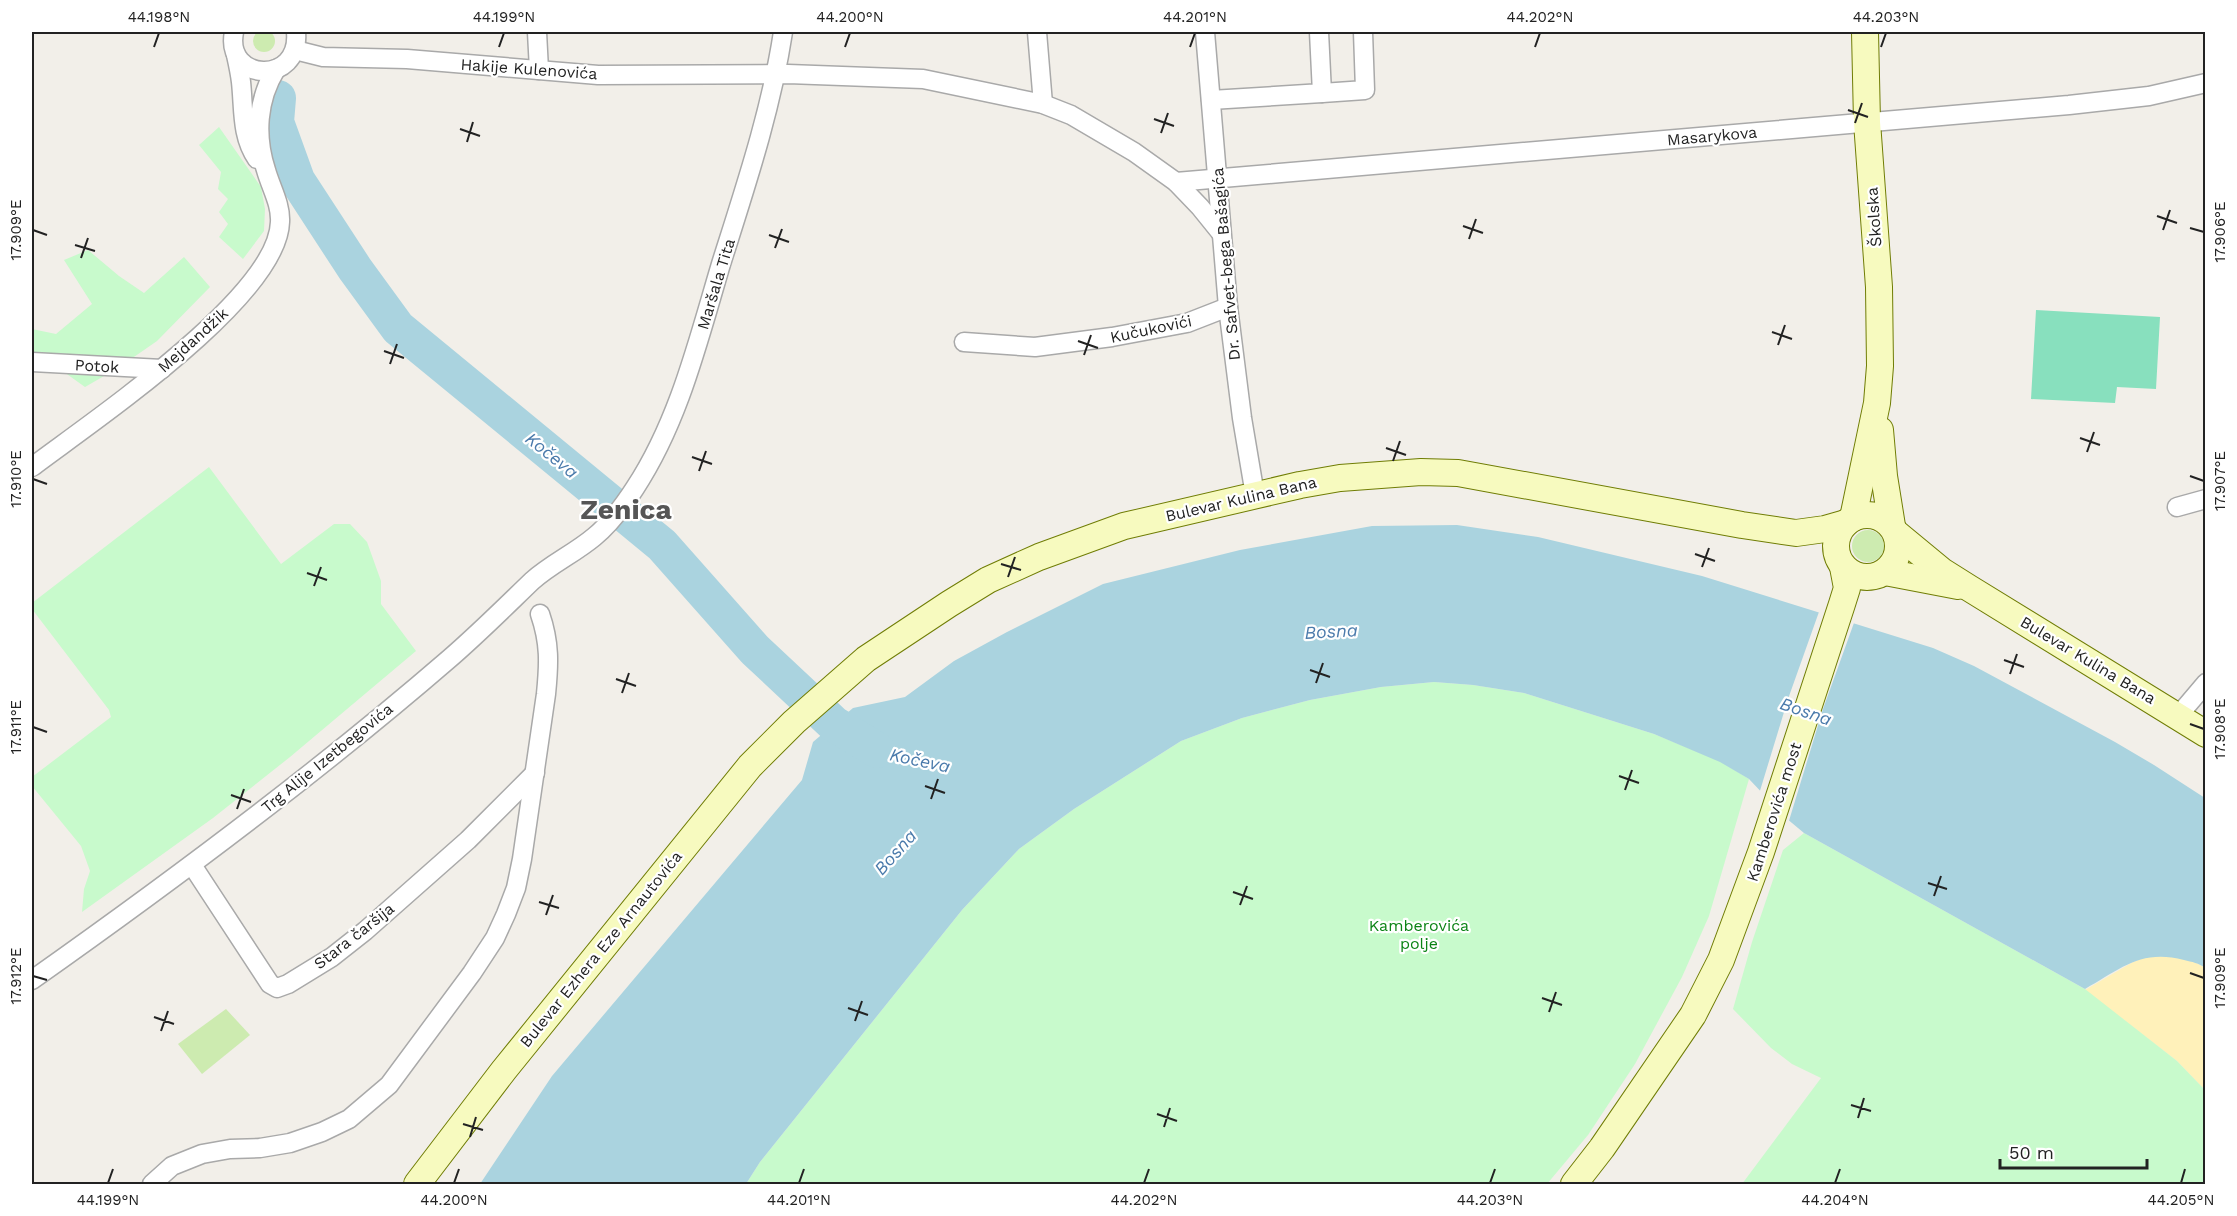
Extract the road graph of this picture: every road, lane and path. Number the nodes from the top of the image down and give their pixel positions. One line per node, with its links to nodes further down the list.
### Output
1 (234, 32): 10 (street)
2 (537, 32): 12 (street)
3 (783, 32): 13 (street, Maršala Tita)
4 (1037, 32): 17 (street)
5 (1205, 32): 16 (street, Dr. Safvet-bega Bašagića)
6 (1319, 32): 15 (street)
7 (1363, 32): 15 (street)
8 (1865, 32): 18 (street, Školska)
9 (295, 40): 11 (street); 12 (street, Hakije Kulenovića)
10 (236, 55): 11 (street); 19 (street)
11 (276, 69): 19 (street)
12 (539, 70): 13 (street, Hakije Kulenovića)
13 (770, 74): 17 (street, Hakije Kulenovića); 32 (street, Maršala Tita)
14 (2205, 83): 18 (street, Masarykova)
15 (1323, 93): 16 (street)
16 (1211, 100): 20 (street, Dr. Safvet-bega Bašagića)
17 (1043, 104): 21 (street, Hakije Kulenovića)
18 (1868, 122): 20 (street, Masarykova); 27 (street, Školska)
19 (266, 170): 26 (street, Mejdandžik)
20 (1217, 177): 21 (street, Masarykova); 22 (street, Dr. Safvet-bega Bašagića)
21 (1176, 182): 22 (street, Hakije Kulenovića)
22 (1221, 233): 23 (street, Dr. Safvet-bega Bašagića)
23 (1228, 307): 24 (street, Kučukovići); 29 (street, Dr. Safvet-bega Bašagića)
24 (964, 342)
25 (32, 362): 26 (street, Potok)
26 (162, 369): 28 (street, Mejdandžik)
27 (1877, 403): 33 (street, Školska); 35 (street, Školska)
28 (32, 466)
29 (1255, 495): 34 (street, Bulevar Kulina Bana); 41 (street, Bulevar Kulina Bana)
30 (2205, 499): 31 (street)
31 (2177, 507)
32 (610, 520): 44 (street, Trg Alije Izetbegovića)
33 (1849, 520): 34 (street, Bulevar Kulina Bana); 35 (street); 36 (street)
34 (1742, 525): 36 (street, Bulevar Kulina Bana)
35 (1894, 530): 36 (street); 37 (street, Bulevar Kulina Bana)
36 (1858, 568): 37 (street, Bulevar Kulina Bana); 46 (street, Kamberovića most)
37 (1969, 588): 40 (street, Bulevar Kulina Bana)
38 (540, 614): 43 (street)
39 (2205, 682): 40 (street)
40 (2178, 716): 42 (street, Bulevar Kulina Bana)
41 (794, 722): 48 (street, Bulevar Ezhera Eze Arnautovića)
42 (2205, 734)
43 (535, 773): 44 (street, Stara čaršija); 47 (street)
44 (192, 865): 45 (street, Trg Alije Izetbegovića)
45 (32, 980)
46 (1574, 1184)
47 (152, 1185)
48 (417, 1185)

